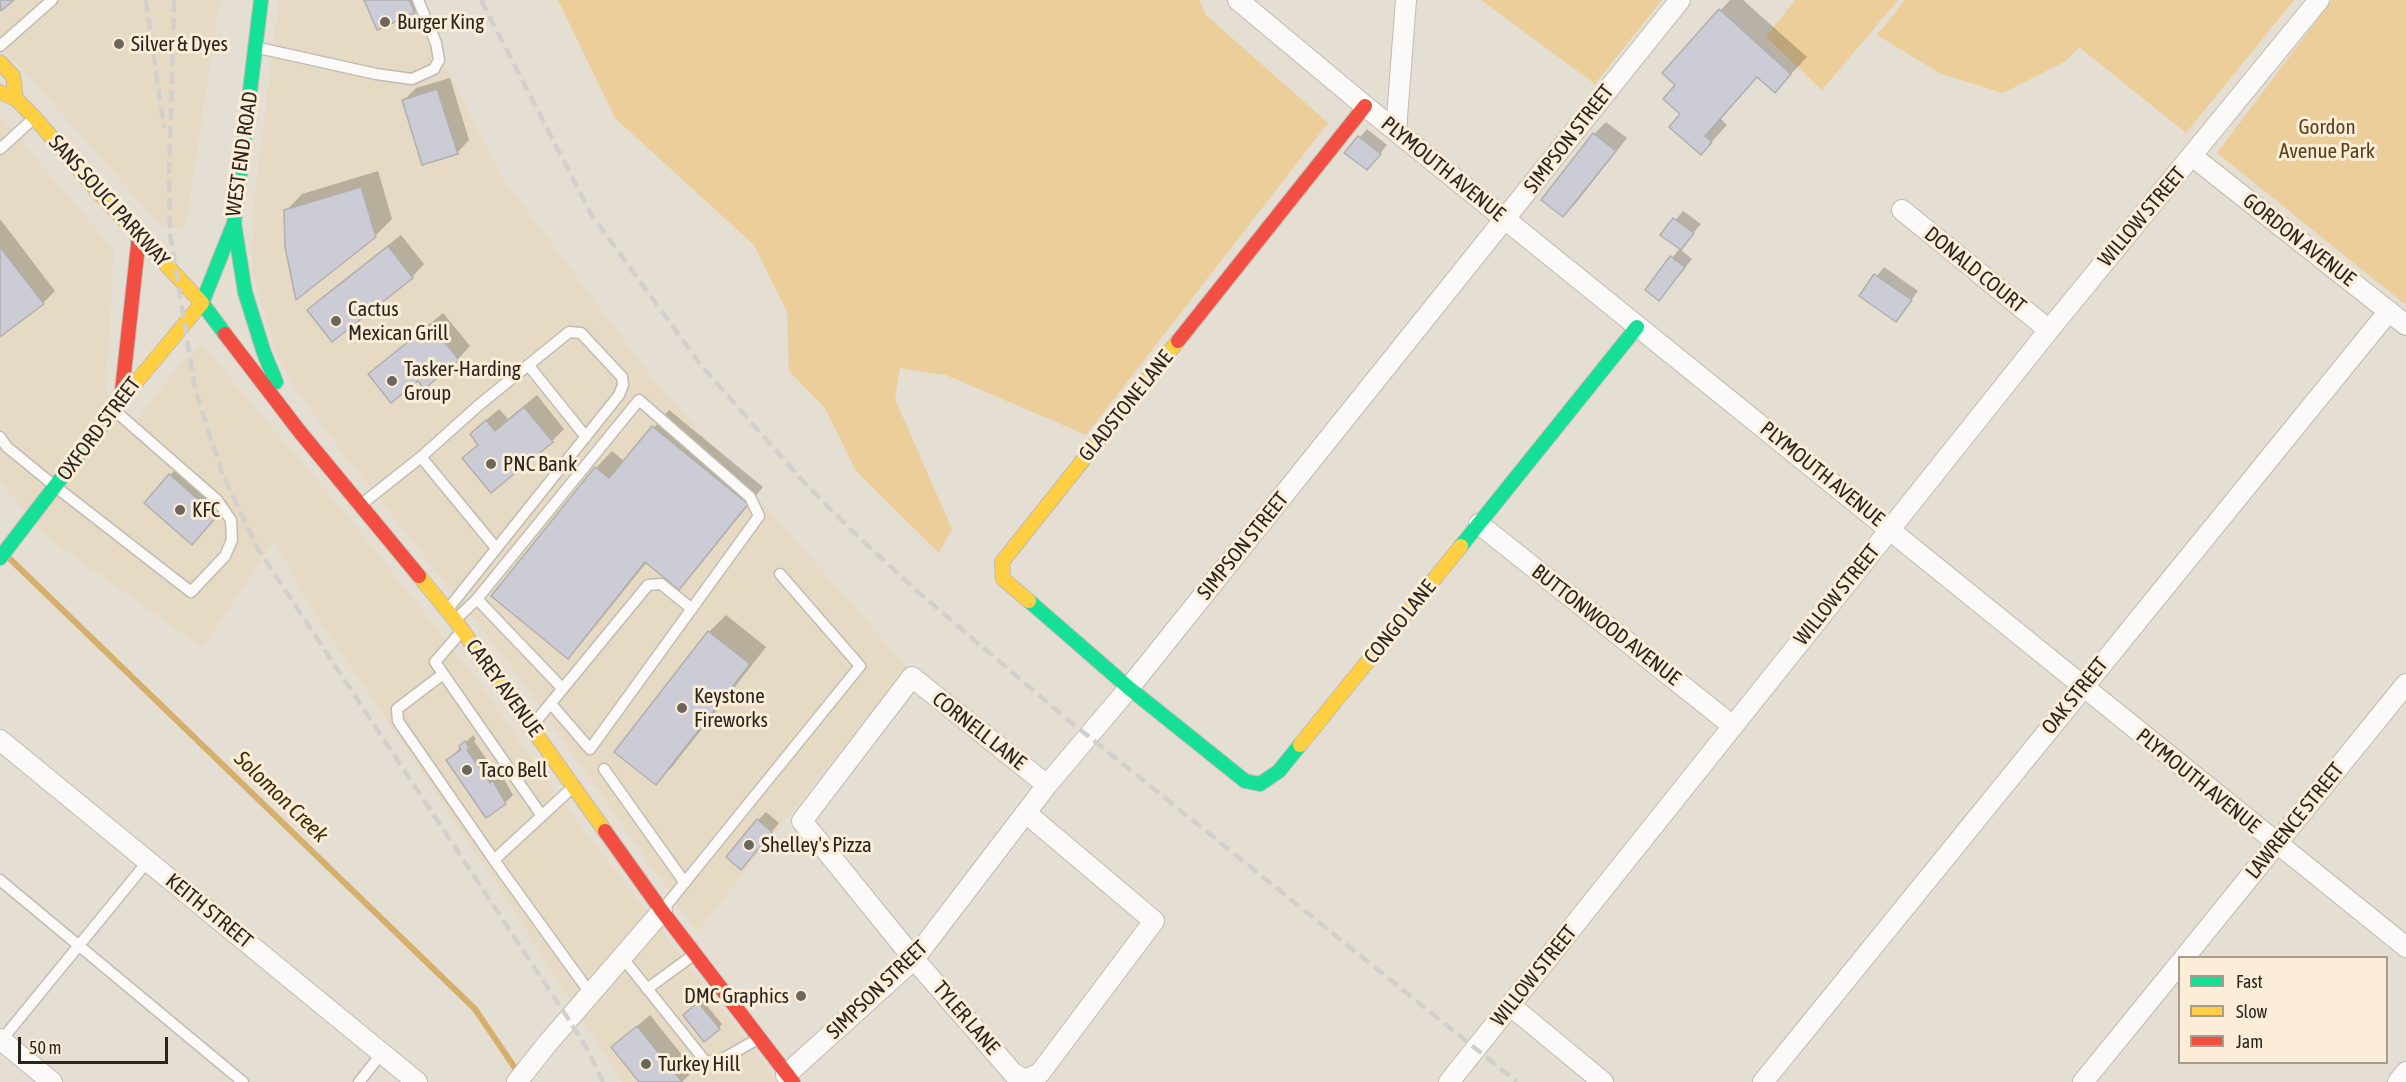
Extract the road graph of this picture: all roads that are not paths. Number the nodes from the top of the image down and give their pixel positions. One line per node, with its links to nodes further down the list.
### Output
1 (52, 0): 8 (lane)
2 (261, 0): 9 (street, WEST END ROAD)
3 (418, 0): 9 (lane)
4 (1238, 0): 13 (street, PLYMOUTH AVENUE)
5 (1406, 0): 15 (street)
6 (1680, 0): 19 (street, SIMPSON STREET)
7 (2319, 0): 17 (street, WILLOW STREET)
8 (0, 46)
9 (255, 48): 20 (street, WEST END ROAD)
10 (0, 62): 12 (street, SANS SOUCI PARKWAY)
11 (0, 92): 12 (street, SANS SOUCI PARKWAY)
12 (16, 99): 14 (street, SANS SOUCI PARKWAY)
13 (1365, 106): 15 (street, PLYMOUTH AVENUE); 47 (street, GLADSTONE LANE)
14 (35, 118): 16 (lane); 21 (street, SANS SOUCI PARKWAY)
15 (1396, 131): 19 (street, PLYMOUTH AVENUE)
16 (0, 149)
17 (2192, 156): 23 (street, GORDON AVENUE); 26 (street, WILLOW STREET)
18 (1902, 210): 26 (street, DONALD COURT)
19 (1506, 219): 25 (street, PLYMOUTH AVENUE); 47 (street, SIMPSON STREET)
20 (234, 223): 22 (street, WEST END ROAD); 29 (street)
21 (139, 236): 22 (street, SANS SOUCI PARKWAY); 28 (street)
22 (202, 303): 28 (street, OXFORD STREET); 29 (street, CAREY AVENUE)
23 (2389, 311): 24 (street, GORDON AVENUE); 46 (street, OAK STREET)
24 (2406, 325)
25 (1637, 327): 35 (street, CONGO LANE); 36 (street, PLYMOUTH AVENUE)
26 (2049, 330): 36 (street, WILLOW STREET)
27 (529, 366): 31 (lane); 31 (lane); 32 (lane)
28 (117, 405): 33 (street, OXFORD STREET); 33 (lane)
29 (300, 432): 34 (street, CAREY AVENUE)
30 (0, 437): 33 (lane)
31 (586, 437): 37 (lane)
32 (421, 458): 34 (lane); 37 (lane)
33 (56, 487): 38 (street, OXFORD STREET)
34 (360, 505): 42 (street, CAREY AVENUE)
35 (1479, 524): 47 (street, CONGO LANE); 50 (street, BUTTONWOOD AVENUE)
36 (1890, 528): 46 (street, PLYMOUTH AVENUE); 50 (street, WILLOW STREET)
37 (496, 548): 42 (lane)
38 (0, 558)
39 (780, 574): 62 (lane)
40 (477, 599): 41 (lane); 42 (lane); 48 (lane)
41 (692, 609): 48 (lane); 49 (lane)
42 (455, 620): 43 (lane); 51 (street, CAREY AVENUE)
43 (443, 674): 57 (lane); 59 (lane)
44 (912, 678): 54 (street, CORNELL LANE); 69 (street, TYLER LANE)
45 (2406, 684): 58 (street, LAWRENCE STREET)
46 (2082, 687): 58 (street, PLYMOUTH AVENUE); 86 (street, OAK STREET)
47 (1129, 688): 54 (street, SIMPSON STREET)
48 (563, 689): 49 (lane)
49 (552, 705): 51 (lane)
50 (1733, 726): 73 (street, WILLOW STREET)
51 (532, 727): 55 (street, CAREY AVENUE)
52 (0, 740): 60 (street, KEITH STREET)
53 (604, 769): 62 (lane)
54 (1047, 785): 56 (street, SIMPSON STREET)
55 (574, 787): 57 (lane); 63 (street, CAREY AVENUE)
56 (1026, 813): 69 (street, SIMPSON STREET); 69 (street, TYLER LANE)
57 (542, 816): 59 (lane)
58 (2276, 844): 65 (street, PLYMOUTH AVENUE); 67 (street, LAWRENCE STREET)
59 (494, 860): 72 (lane)
60 (148, 861): 64 (lane); 76 (street, KEITH STREET)
61 (0, 880): 64 (lane)
62 (684, 882): 63 (lane)
63 (662, 911): 66 (street, CAREY AVENUE); 68 (street)
64 (79, 946): 75 (lane); 80 (lane)
65 (2406, 948)
66 (695, 954): 71 (lane); 74 (street, CAREY AVENUE)
67 (2185, 956)
68 (622, 957): 71 (lane); 72 (street)
69 (914, 959): 78 (street, SIMPSON STREET)
70 (2178, 965): 87 (street)
71 (647, 989): 74 (lane)
72 (590, 993): 83 (street)
73 (1510, 1006): 84 (street, WILLOW STREET); 85 (street)
74 (759, 1038): 78 (street, CAREY AVENUE)
75 (1, 1041): 79 (street)
76 (382, 1053): 81 (lane); 82 (street, KEITH STREET)
77 (2406, 1072): 88 (street)
78 (790, 1078)
79 (52, 1082)
80 (243, 1082)
81 (359, 1082)
82 (417, 1082)
83 (517, 1082)
84 (1449, 1082)
85 (1602, 1082)
86 (1763, 1082)
87 (2083, 1082)
88 (2398, 1082)

